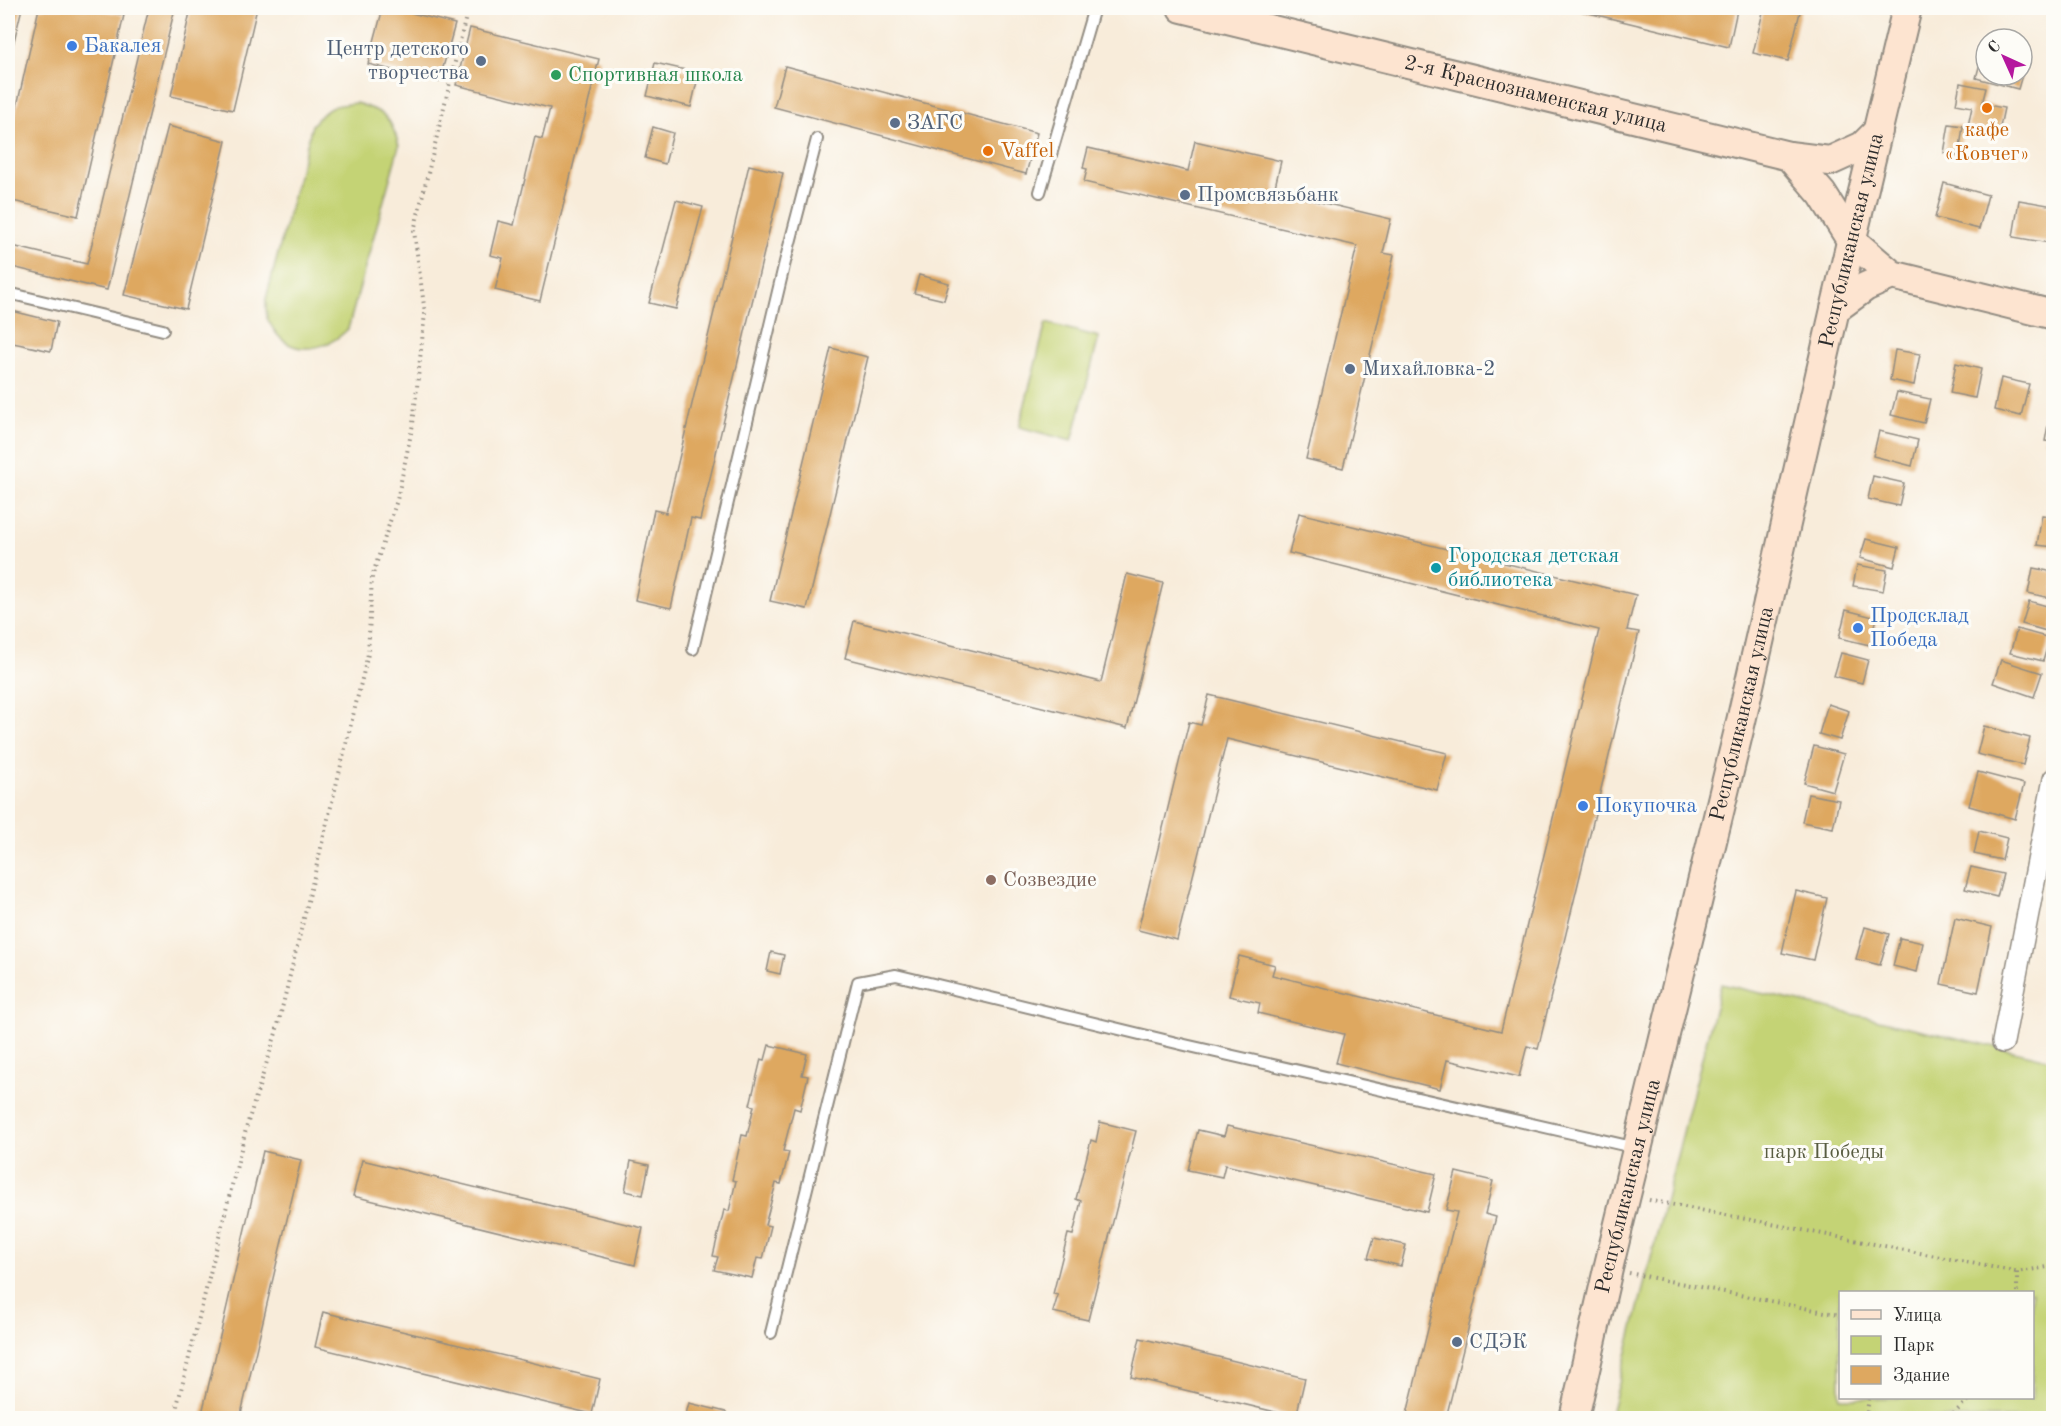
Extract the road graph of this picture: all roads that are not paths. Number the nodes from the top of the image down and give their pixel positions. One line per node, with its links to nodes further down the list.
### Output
1 (1094, 8): 7 (lane)
2 (1182, 8): 6 (street, 2-я Краснознаменская улица)
3 (1907, 8): 4 (street, Республиканская улица)
4 (1878, 131): 6 (street, 2-я Краснознаменская улица); 8 (street, Республиканская улица)
5 (817, 139): 14 (lane)
6 (1789, 156): 8 (street)
7 (1040, 192)
8 (1851, 240): 9 (street); 11 (street, Республиканская улица)
9 (1892, 275): 11 (street); 12 (street)
10 (8, 293): 13 (lane)
11 (1835, 309): 17 (street, Республиканская улица)
12 (2054, 315)
13 (162, 330)
14 (693, 649)
15 (2054, 779): 16 (street)
16 (2003, 1042)
17 (1637, 1148): 18 (lane); 19 (street, Республиканская улица)
18 (771, 1333)
19 (1574, 1419)

